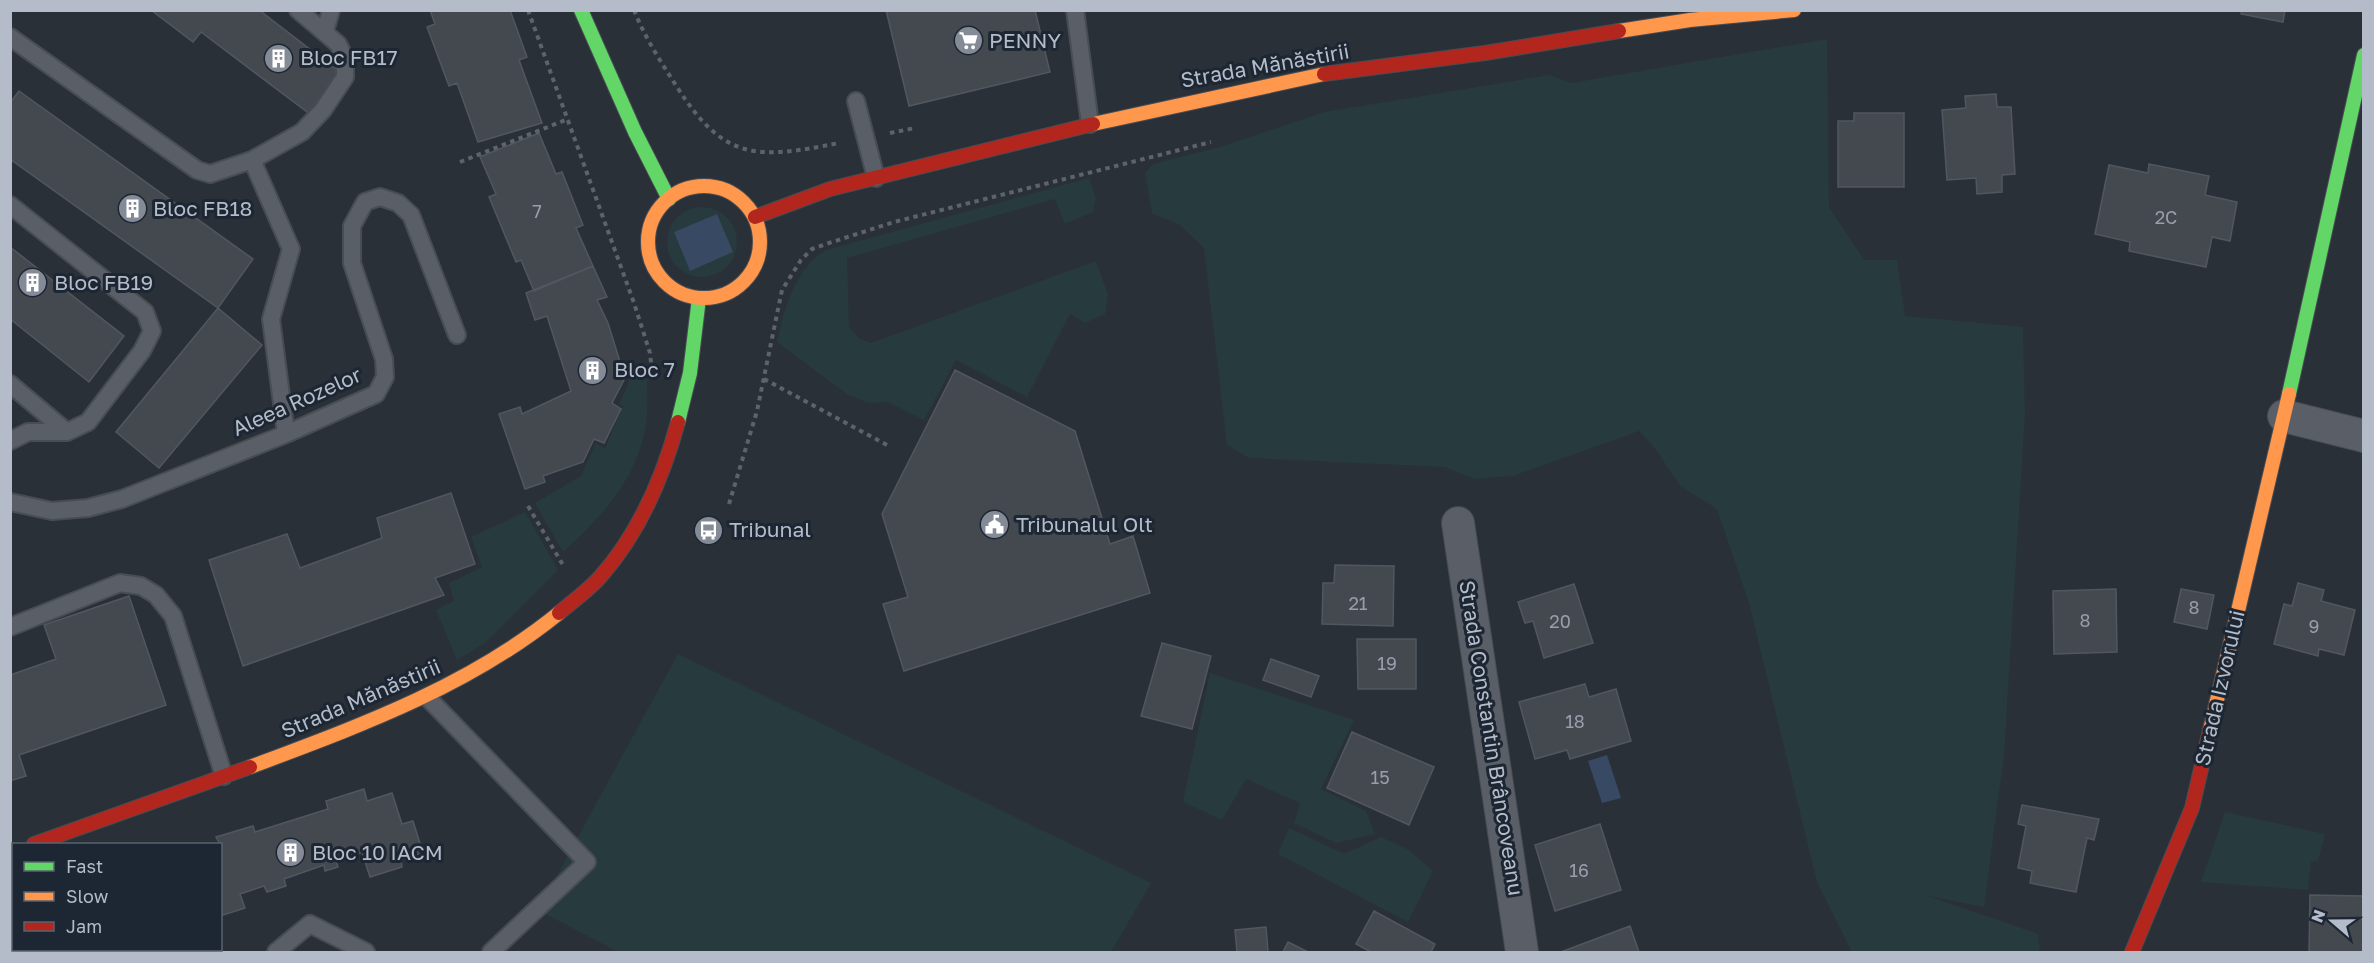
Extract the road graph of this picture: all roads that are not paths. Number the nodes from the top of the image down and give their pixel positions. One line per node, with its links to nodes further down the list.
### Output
1 (298, 10): 7 (lane)
2 (331, 10): 7 (lane)
3 (581, 10): 15 (street)
4 (1075, 10): 12 (lane)
5 (1794, 10): 6 (street, Strada Mănăstirii)
6 (1690, 15): 12 (street, Strada Mănăstirii)
7 (326, 31): 13 (lane)
8 (16, 41): 10 (lane); 13 (lane)
9 (2364, 55): 21 (street, Strada Izvorului)
10 (10, 59)
11 (855, 101): 14 (lane)
12 (1090, 124): 14 (street, Strada Mănăstirii)
13 (252, 160): 23 (lane)
14 (876, 178): 17 (street, Strada Mănăstirii)
15 (669, 199): 17 (street); 18 (street)
16 (10, 205): 22 (lane)
17 (755, 217): 18 (street)
18 (699, 298): 29 (street, Strada Mănăstirii)
19 (457, 335): 23 (lane, Aleea Rozelor)
20 (10, 384): 22 (lane)
21 (2284, 416): 24 (street); 36 (street, Strada Izvorului)
22 (67, 432): 25 (lane)
23 (286, 434): 26 (lane, Aleea Rozelor)
24 (2364, 436)
25 (10, 441)
26 (10, 502)
27 (1458, 523): 35 (street, Strada Constantin Brâncoveanu)
28 (10, 627): 30 (lane)
29 (427, 697): 30 (street, Strada Mănăstirii); 34 (lane)
30 (224, 776): 31 (street, Strada Mănăstirii)
31 (37, 843)
32 (276, 952): 33 (lane)
33 (366, 952)
34 (491, 952)
35 (1522, 952)
36 (2132, 952)

